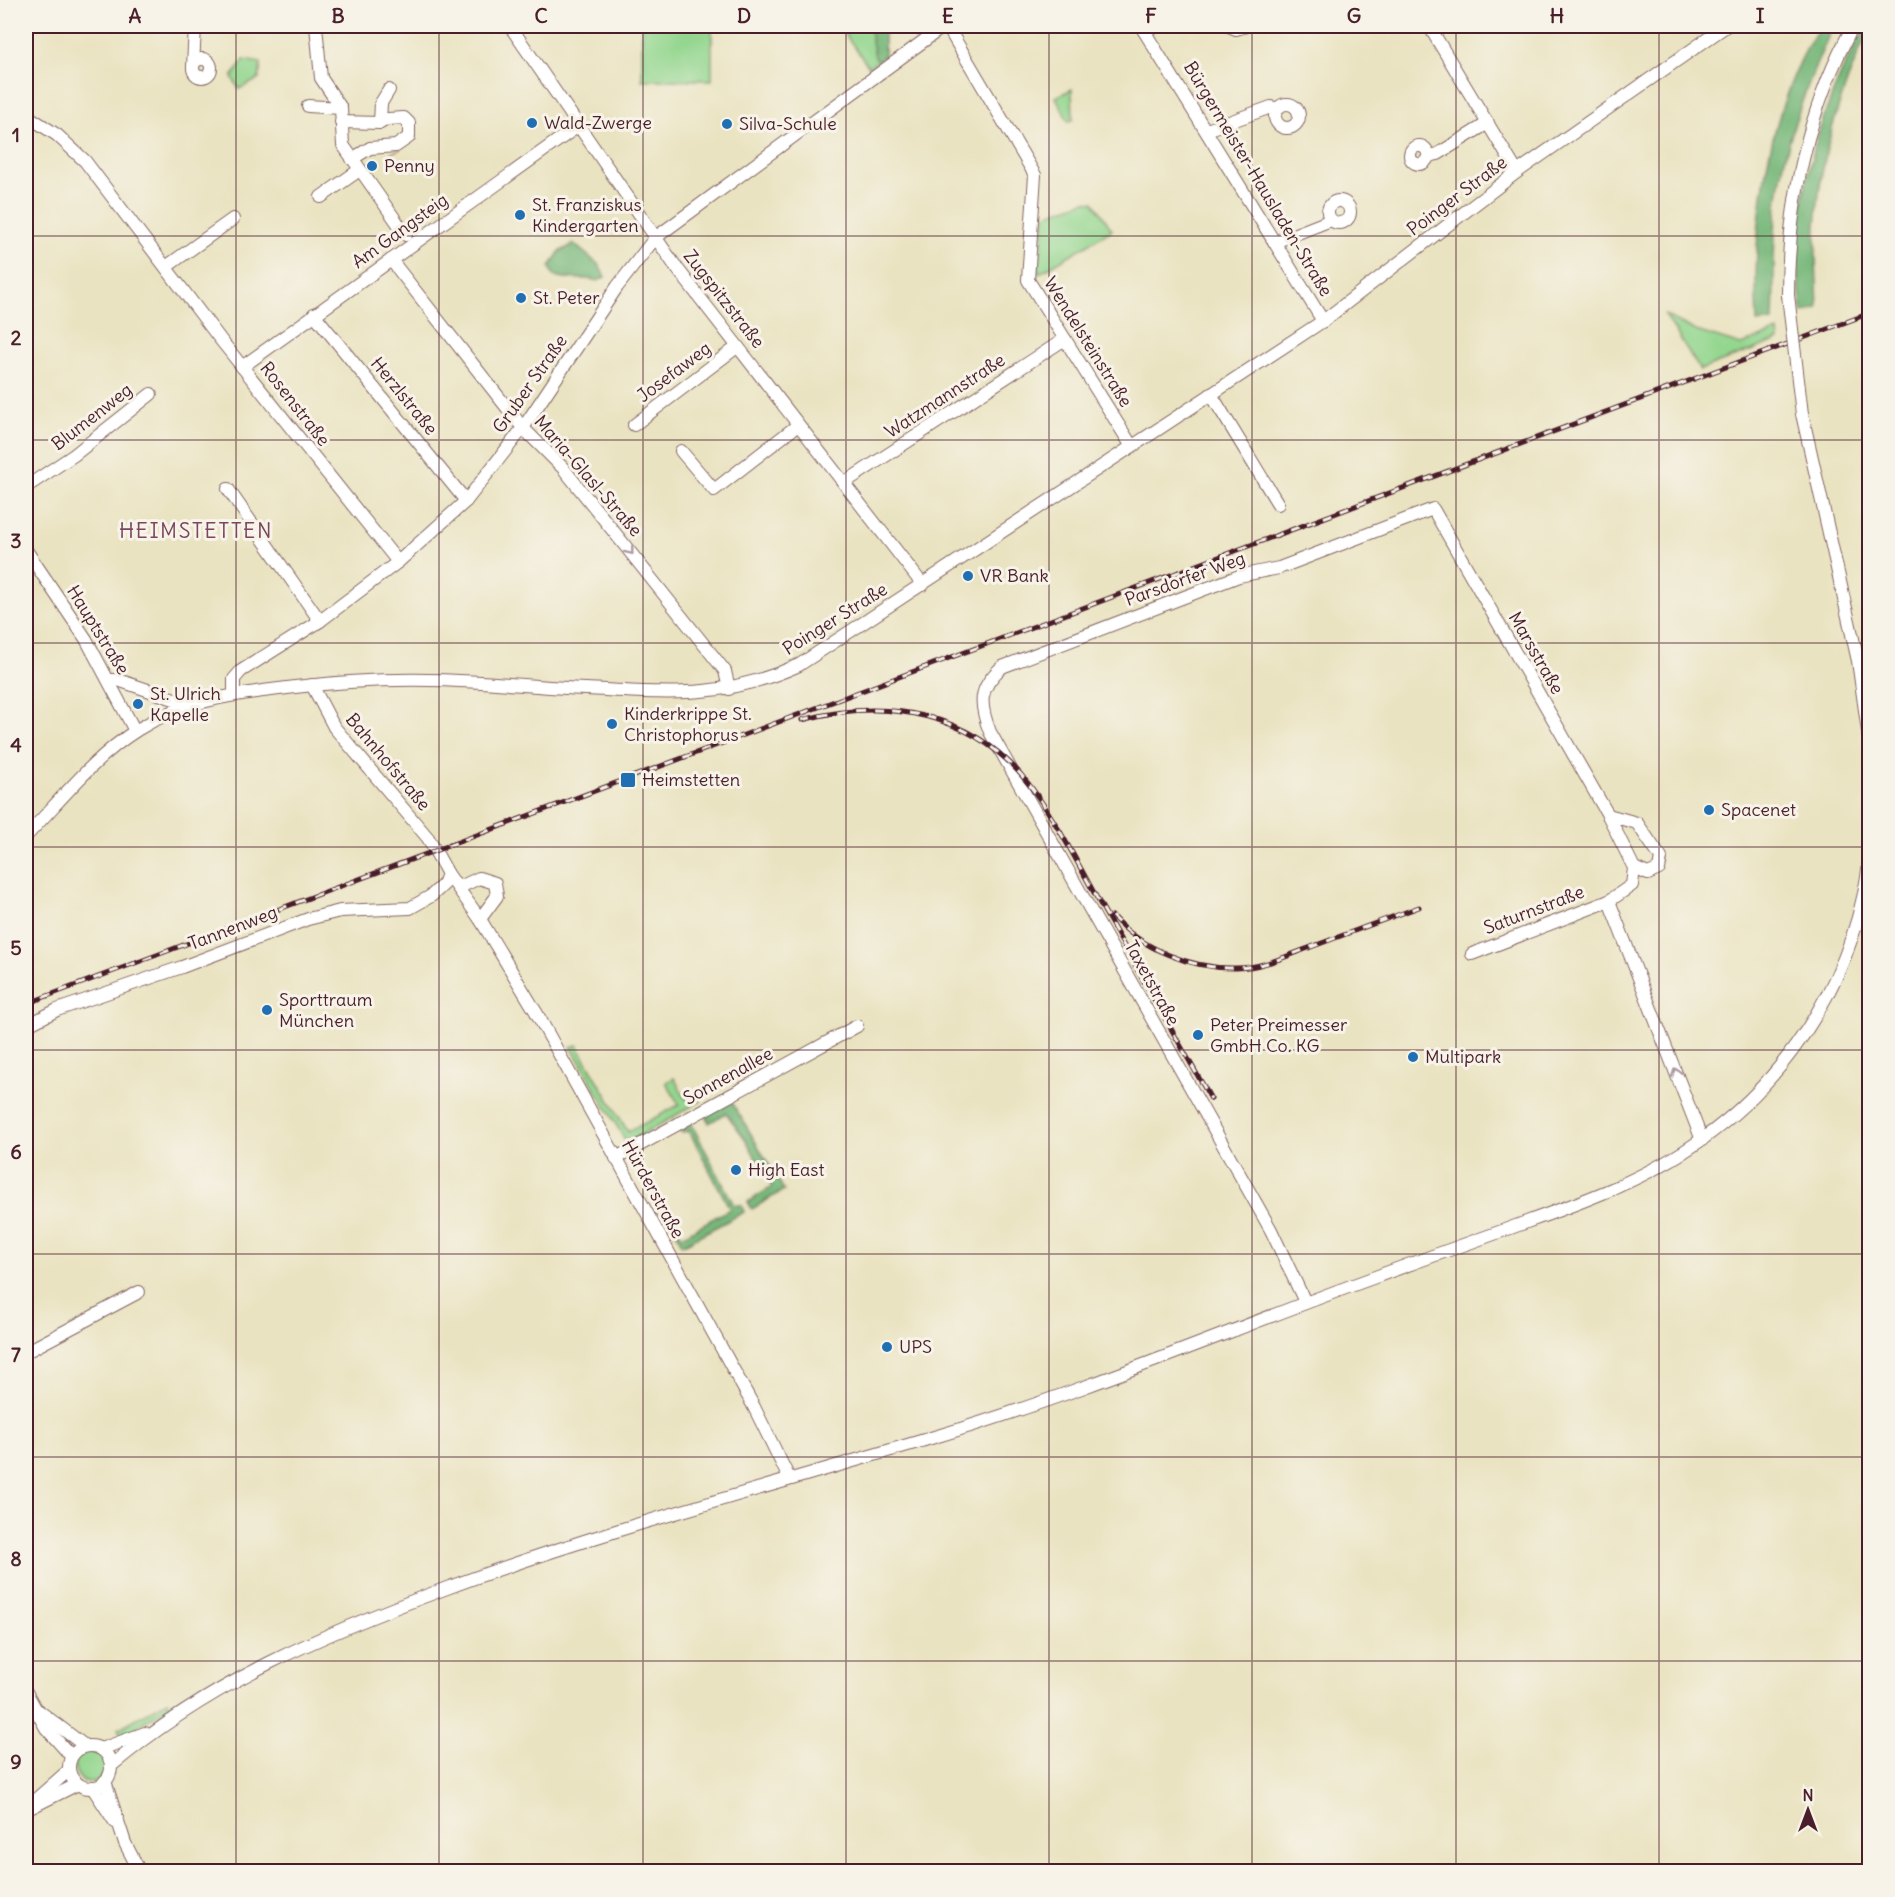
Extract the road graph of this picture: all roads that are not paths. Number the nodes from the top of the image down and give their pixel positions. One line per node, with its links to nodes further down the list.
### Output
1 (195, 26): 11 (street)
2 (316, 26): 14 (street)
3 (510, 26): 20 (street, Zugspitzstraße)
4 (945, 26): 30 (street, Gruber Straße); 36 (street, Wendelsteinstraße)
5 (1230, 26): 6 (street)
6 (1246, 26)
7 (1429, 26): 19 (street)
8 (1726, 26): 25 (street, Poinger Straße)
9 (1853, 26): 65 (street, bridge)
10 (1147, 27): 21 (street, Bürgermeister-Hausladen-Straße)
11 (193, 67)
12 (389, 90): 18 (street)
13 (308, 106): 14 (street)
14 (341, 108): 17 (street)
15 (1278, 109): 21 (street)
16 (26, 115): 33 (street, Rosenstraße)
17 (341, 122): 18 (street); 23 (street)
18 (380, 123): 23 (street)
19 (1488, 123): 22 (street); 25 (street)
20 (578, 126): 30 (street, Zugspitzstraße); 32 (street, Am Gangsteig)
21 (1207, 130): 31 (street, Bürgermeister-Hausladen-Straße)
22 (1428, 156)
23 (352, 159): 24 (street)
24 (358, 171): 26 (street); 29 (street)
25 (1517, 172): 35 (street, Poinger Straße)
26 (321, 197)
27 (233, 219): 33 (street)
28 (1330, 220): 31 (street)
29 (406, 236)
30 (655, 238): 37 (street, Zugspitzstraße); 43 (street, Gruber Straße)
31 (1275, 242): 35 (street, Bürgermeister-Hausladen-Straße)
32 (391, 261): 34 (street, Am Gangsteig); 43 (street, Maria-Glasl-Straße)
33 (166, 267): 38 (street, Rosenstraße)
34 (314, 314): 38 (street, Am Gangsteig); 49 (street, Herzlstraße)
35 (1323, 321): 40 (street, Poinger Straße)
36 (1065, 339): 44 (street, Wendelsteinstraße); 46 (street, Watzmannstraße)
37 (737, 347): 41 (street, Zugspitzstraße); 42 (street, Josefaweg)
38 (242, 367): 53 (street, Rosenstraße)
39 (151, 394): 47 (street, Blumenweg)
40 (1211, 394): 44 (street, Poinger Straße); 50 (street)
41 (798, 424): 45 (street); 46 (street, Zugspitzstraße)
42 (634, 425)
43 (523, 428): 49 (street, Gruber Straße); 61 (street, Maria-Glasl-Straße, one-way to 61)
44 (1131, 445): 56 (street, Poinger Straße)
45 (681, 452)
46 (844, 483): 56 (street, Zugspitzstraße)
47 (26, 487)
48 (228, 489): 57 (street)
49 (466, 501): 53 (street, Gruber Straße)
50 (1278, 504)
51 (1433, 509): 59 (street, Parsdorfer Weg); 66 (street, Marsstraße)
52 (26, 550): 54 (street, Hauptstraße)
53 (398, 562): 57 (street, Gruber Straße)
54 (37, 567): 55 (street); 58 (street, Hauptstraße)
55 (26, 574)
56 (923, 585): 61 (street, Poinger Straße)
57 (320, 621): 62 (street, Gruber Straße)
58 (109, 680): 63 (street); 64 (street, Hauptstraße)
59 (988, 680): 80 (street, Taxetstraße)
60 (312, 685): 61 (street, Poinger Straße); 62 (street); 70 (street, Bahnhofstraße)
61 (729, 689)
62 (234, 695): 63 (street)
63 (189, 704): 64 (street)
64 (135, 731): 67 (street)
65 (1869, 746)
66 (1608, 815): 69 (street, Marsstraße); 69 (street)
67 (26, 836)
68 (1869, 855): 77 (street)
69 (1634, 868): 72 (street)
70 (448, 874): 71 (street, Hürderstraße); 75 (street, Tannenweg)
71 (458, 888): 73 (street, Hürderstraße); 73 (street)
72 (1609, 901): 74 (street, Saturnstraße); 77 (street, one-way to 72)
73 (480, 919): 78 (street, Hürderstraße)
74 (1472, 954)
75 (26, 1026)
76 (858, 1026): 78 (street, Sonnenallee)
77 (1702, 1140): 80 (street)
78 (616, 1158): 82 (street, Hürderstraße)
79 (138, 1292): 81 (street)
80 (1305, 1302): 82 (street)
81 (26, 1352)
82 (789, 1478): 85 (street)
83 (26, 1692): 84 (street)
84 (33, 1706): 86 (street); 88 (street)
85 (152, 1731): 87 (street); 89 (street)
86 (85, 1746): 87 (street); 88 (street)
87 (101, 1749): 89 (street)
88 (71, 1756): 90 (street)
89 (111, 1766): 91 (street)
90 (69, 1770): 92 (street); 94 (street)
91 (105, 1781): 93 (street); 95 (street)
92 (78, 1784): 93 (street); 94 (street)
93 (92, 1787): 95 (street)
94 (26, 1809)
95 (120, 1828): 96 (street)
96 (140, 1872)

